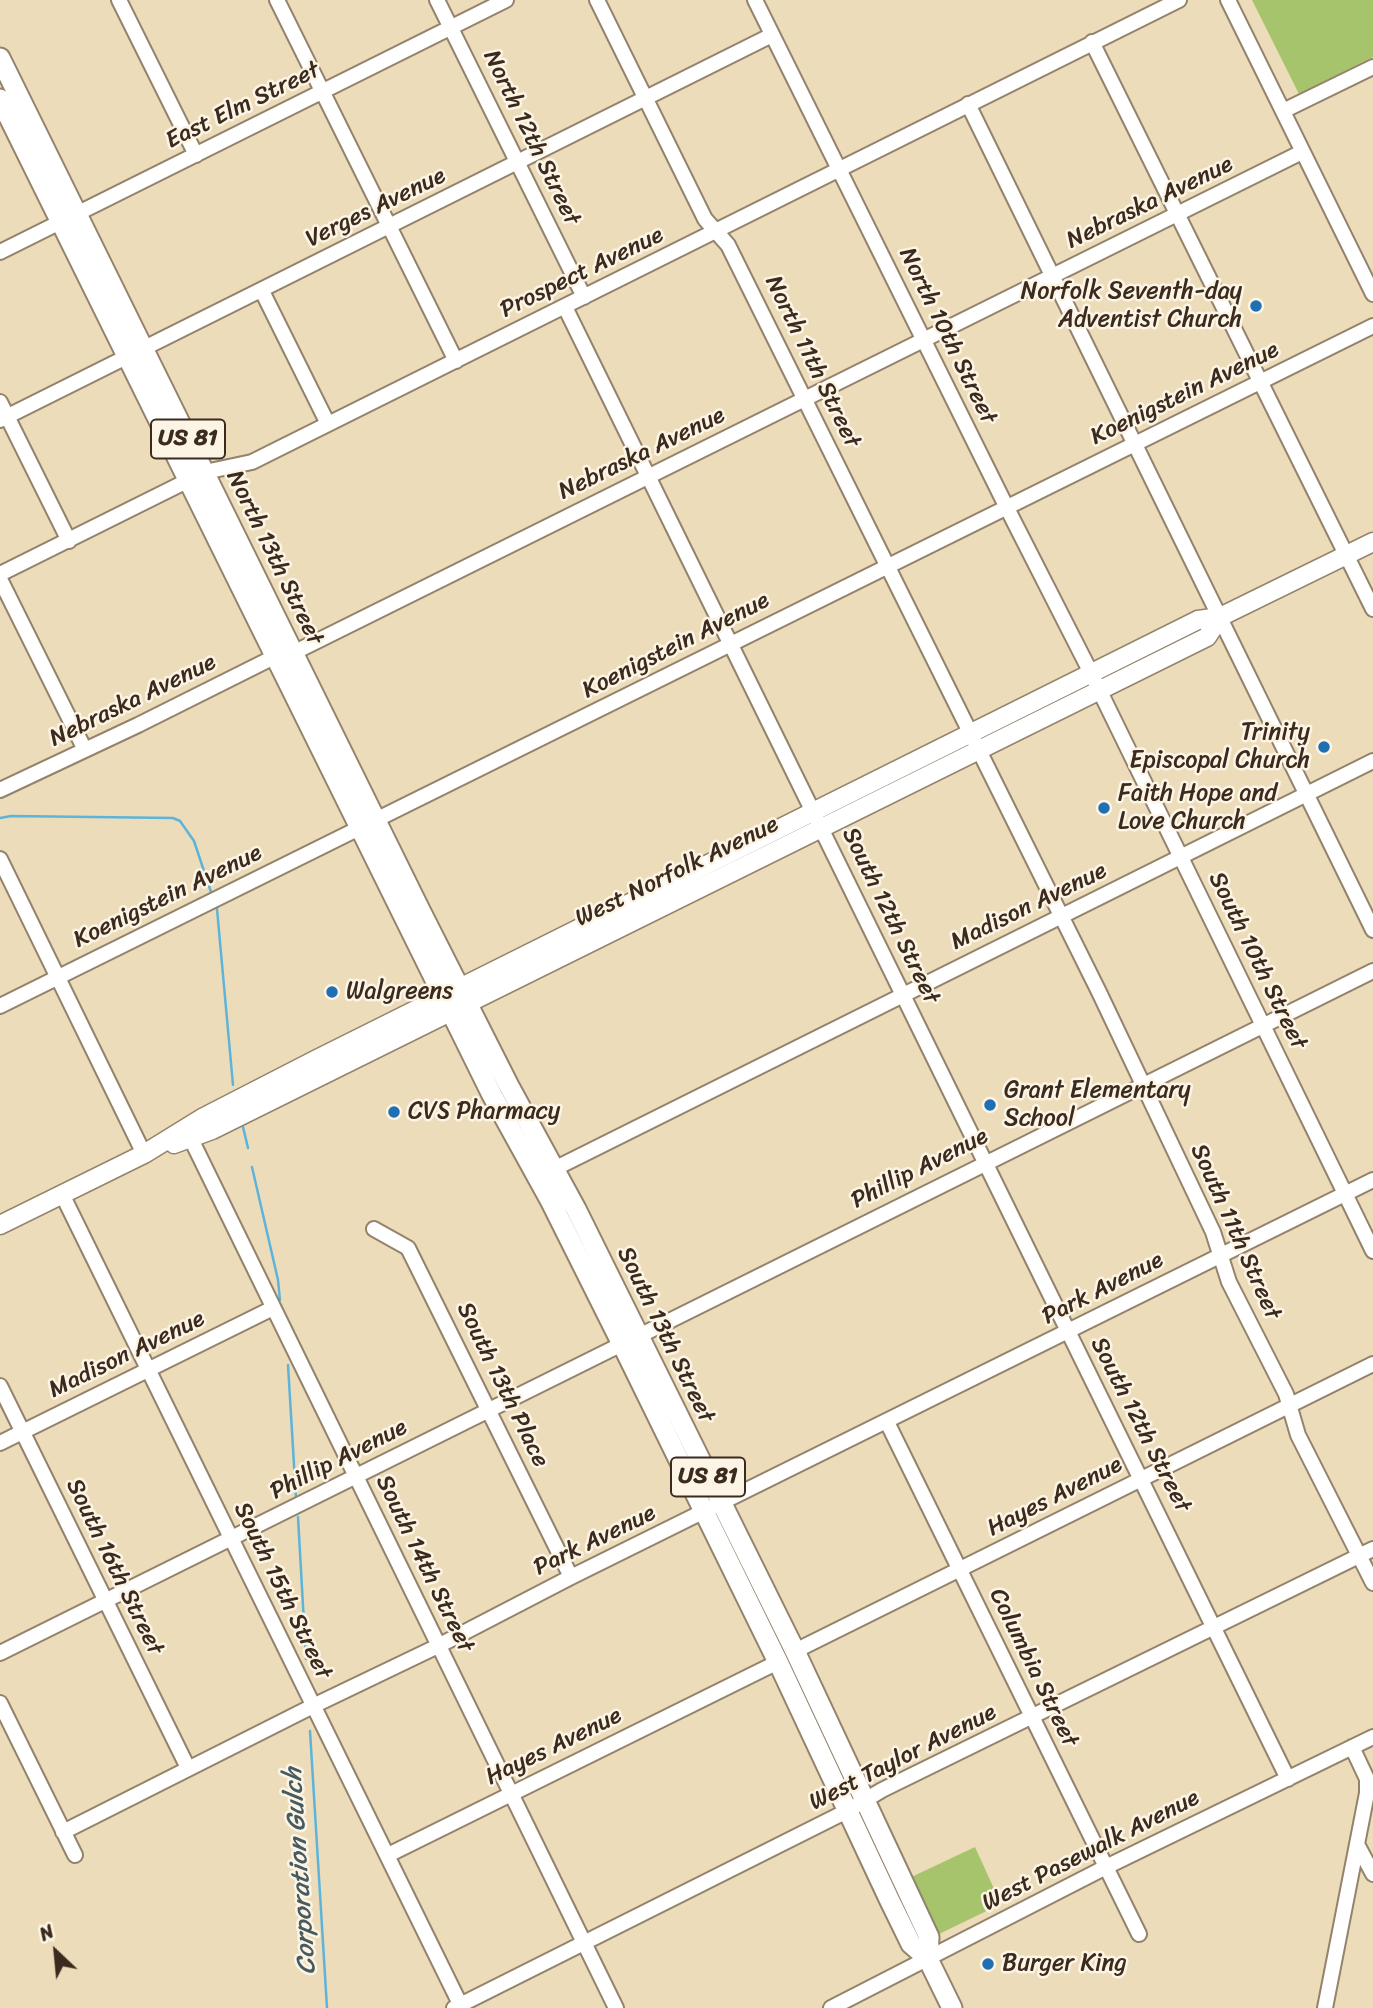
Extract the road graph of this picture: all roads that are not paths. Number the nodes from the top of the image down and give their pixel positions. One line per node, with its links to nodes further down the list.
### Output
1 (119, 0): 20 (street)
2 (277, 0): 14 (street)
3 (437, 0): 9 (street, North 12th Street)
4 (506, 0): 9 (street, East Elm Street)
5 (597, 0): 15 (street, North 11th Street)
6 (755, 0): 10 (street, North 10th Street)
7 (1179, 0): 11 (street, Prospect Avenue)
8 (1228, 0): 18 (street)
9 (451, 27): 14 (street, East Elm Street); 21 (street, North 12th Street)
10 (772, 35): 15 (street, Verges Avenue); 22 (street, North 10th Street)
11 (1092, 43): 17 (street, Prospect Avenue); 23 (street)
12 (0, 58): 24 (highway, North 13th Street / US 81)
13 (1373, 67): 18 (street)
14 (323, 92): 20 (street, East Elm Street); 25 (street)
15 (645, 98): 21 (street, Verges Avenue); 26 (street, North 11th Street)
16 (0, 99): 24 (highway, North 13th Street / US 81)
17 (968, 104): 22 (street, Prospect Avenue); 28 (street)
18 (1283, 111): 19 (street)
19 (1302, 152): 23 (street, Nebraska Avenue); 30 (street)
20 (197, 155): 24 (street, East Elm Street)
21 (519, 163): 25 (street, Verges Avenue); 31 (street, North 12th Street)
22 (838, 169): 26 (street, Prospect Avenue); 34 (street, North 10th Street)
23 (1177, 214): 28 (street, Nebraska Avenue); 37 (street)
24 (68, 219): 27 (street, East Elm Street); 35 (highway, North 13th Street / US 81)
25 (388, 226): 29 (street, Verges Avenue); 36 (street)
26 (717, 230): 31 (street, Prospect Avenue); 38 (street, North 11th Street)
27 (0, 252)
28 (1051, 278): 34 (street, Nebraska Avenue); 42 (street)
29 (262, 291): 35 (street, Verges Avenue); 41 (street)
30 (1373, 294)
31 (584, 297): 32 (street, Prospect Avenue)
32 (565, 307): 36 (street, Prospect Avenue); 44 (street)
33 (1373, 326): 37 (street, Koenigstein Avenue)
34 (925, 339): 38 (street, Nebraska Avenue); 45 (street, North 10th Street)
35 (136, 353): 40 (street, Verges Avenue); 43 (highway, North 13th Street / US 81)
36 (456, 360): 41 (street, Prospect Avenue)
37 (1260, 383): 42 (street, Koenigstein Avenue); 48 (street)
38 (804, 398): 44 (street, Nebraska Avenue); 49 (street, North 11th Street)
39 (0, 402): 40 (street)
40 (3, 418): 46 (street)
41 (328, 424): 43 (street, Prospect Avenue)
42 (1133, 445): 45 (street, Koenigstein Avenue); 53 (street)
43 (196, 476): 46 (street, Prospect Avenue); 55 (highway, North 13th Street / US 81)
44 (648, 477): 54 (street); 55 (street, Nebraska Avenue)
45 (1007, 508): 49 (street, Koenigstein Avenue); 56 (street, North 10th Street)
46 (69, 541): 50 (street, Prospect Avenue)
47 (1373, 542): 48 (main road, West Norfolk Avenue)
48 (1347, 555): 52 (street); 53 (main road, West Norfolk Avenue)
49 (887, 566): 54 (street, Koenigstein Avenue); 58 (street, North 11th Street)
50 (0, 574)
51 (0, 579): 59 (street)
52 (1373, 608)
53 (1220, 617): 56 (main road, West Norfolk Avenue); 57 (main road, West Norfolk Avenue); 62 (street)
54 (731, 644): 63 (street); 64 (street, Koenigstein Avenue)
55 (284, 655): 59 (street, Nebraska Avenue); 64 (highway, North 13th Street / US 81)
56 (1091, 673): 57 (street, North 10th Street); 58 (main road, West Norfolk Avenue)
57 (1100, 691): 58 (main road, West Norfolk Avenue); 65 (street, South 10th Street)
58 (975, 741): 63 (main road, West Norfolk Avenue); 67 (street, South 11th Street)
59 (85, 750): 61 (street, Nebraska Avenue)
60 (1373, 761): 62 (street, Madison Avenue)
61 (0, 790)
62 (1306, 795): 65 (street, Madison Avenue); 68 (street)
63 (817, 820): 71 (street, South 12th Street); 72 (main road, West Norfolk Avenue)
64 (368, 825): 70 (street, Koenigstein Avenue); 72 (highway, North 13th Street / US 81)
65 (1181, 856): 67 (street, Madison Avenue); 74 (street, South 10th Street)
66 (0, 859): 70 (street)
67 (1062, 917): 71 (street, Madison Avenue); 75 (street, South 11th Street)
68 (1373, 930)
69 (1373, 971): 74 (street, Phillip Avenue)
70 (57, 977): 73 (street, Koenigstein Avenue); 77 (street)
71 (904, 995): 78 (street, South 12th Street); 79 (street, Madison Avenue)
72 (456, 1000): 76 (main road, West Norfolk Avenue); 77 (main road, West Norfolk Avenue); 79 (highway, South 13th Street / US 81); 89 (highway, South 13th Street / US 81)
73 (0, 1006)
74 (1263, 1024): 75 (street, Phillip Avenue); 82 (street, South 10th Street)
75 (1143, 1085): 78 (street, Phillip Avenue); 86 (street, South 11th Street)
76 (191, 1139): 77 (main road, West Norfolk Avenue); 87 (street, South 14th Street)
77 (144, 1154): 81 (main road, West Norfolk Avenue)
78 (986, 1162): 88 (street, South 12th Street); 89 (street, Phillip Avenue)
79 (554, 1169): 89 (highway, South 13th Street / US 81)
80 (1373, 1180): 82 (street, Park Avenue)
81 (62, 1194): 83 (main road, West Norfolk Avenue); 91 (street, South 15th Street)
82 (1345, 1194): 85 (street, South 10th Street); 86 (street, Park Avenue)
83 (0, 1225)
84 (374, 1229): 94 (street, South 13th Place)
85 (1373, 1251)
86 (1221, 1255): 88 (street, Park Avenue); 93 (street, South 11th Street)
87 (273, 1308): 91 (street, Madison Avenue); 98 (street, South 14th Street)
88 (1068, 1332): 95 (street, Park Avenue); 99 (street, South 12th Street)
89 (631, 1340): 94 (street, Phillip Avenue); 100 (highway, South 13th Street / US 81)
90 (1373, 1364): 93 (street, Hayes Avenue)
91 (149, 1370): 96 (street, Madison Avenue); 101 (street, South 15th Street)
92 (0, 1386): 96 (street, South 16th Street)
93 (1290, 1406): 99 (street, Hayes Avenue); 103 (street, South 11th Street)
94 (489, 1409): 98 (street, Phillip Avenue); 105 (street, South 13th Place)
95 (887, 1422): 100 (street, Park Avenue); 104 (street, Columbia Street)
96 (22, 1432): 97 (street, Madison Avenue); 107 (street, South 16th Street)
97 (0, 1443)
98 (356, 1476): 101 (street, Phillip Avenue); 109 (street, South 14th Street)
99 (1142, 1479): 104 (street, Hayes Avenue); 108 (street, South 12th Street)
100 (713, 1508): 105 (street, Park Avenue); 111 (highway, South 13th Street / US 81)
101 (232, 1539): 107 (street, Phillip Avenue); 113 (street, South 15th Street)
102 (1373, 1549): 103 (street, West Taylor Avenue)
103 (1359, 1556): 106 (street, South 11th Street); 108 (street, West Taylor Avenue)
104 (960, 1570): 111 (street, Hayes Avenue); 114 (street, Columbia Street)
105 (571, 1577): 109 (street, Park Avenue)
106 (1373, 1583)
107 (106, 1601): 110 (street, Phillip Avenue); 117 (street, South 16th Street)
108 (1215, 1628): 114 (street, West Taylor Avenue); 118 (street, South 12th Street)
109 (438, 1646): 113 (street, Park Avenue); 119 (street, South 14th Street)
110 (0, 1653)
111 (786, 1657): 119 (street, Hayes Avenue); 120 (highway, South 13th Street / US 81); 121 (highway, South 13th Street / US 81)
112 (0, 1703): 122 (street)
113 (313, 1706): 117 (street, Park Avenue); 125 (street, South 15th Street)
114 (1032, 1718): 120 (street, West Taylor Avenue); 126 (street, Columbia Street)
115 (1373, 1737): 116 (street, West Pasewalk Avenue)
116 (1352, 1747): 118 (street, West Pasewalk Avenue); 123 (street)
117 (188, 1768): 122 (street, Park Avenue)
118 (1288, 1779): 126 (street, West Pasewalk Avenue)
119 (512, 1794): 125 (street, Hayes Avenue); 129 (street, South 14th Street)
120 (865, 1802): 121 (street, West Taylor Avenue); 130 (highway, South 13th Street / US 81)
121 (847, 1811): 129 (street, West Taylor Avenue); 130 (highway, South 13th Street / US 81)
122 (63, 1832): 124 (street)
123 (1358, 1846): 127 (street); 135 (street)
124 (75, 1855)
125 (388, 1855): 131 (street, South 15th Street)
126 (1106, 1867): 128 (street, Columbia Street); 130 (street, West Pasewalk Avenue)
127 (1373, 1874)
128 (1139, 1934)
129 (584, 1943): 131 (street, West Taylor Avenue); 132 (street, South 14th Street)
130 (928, 1959): 133 (street, West Pasewalk Avenue); 134 (highway, South 13th Street / US 81)
131 (459, 2007)
132 (616, 2008)
133 (831, 2008)
134 (952, 2008)
135 (1325, 2008)

